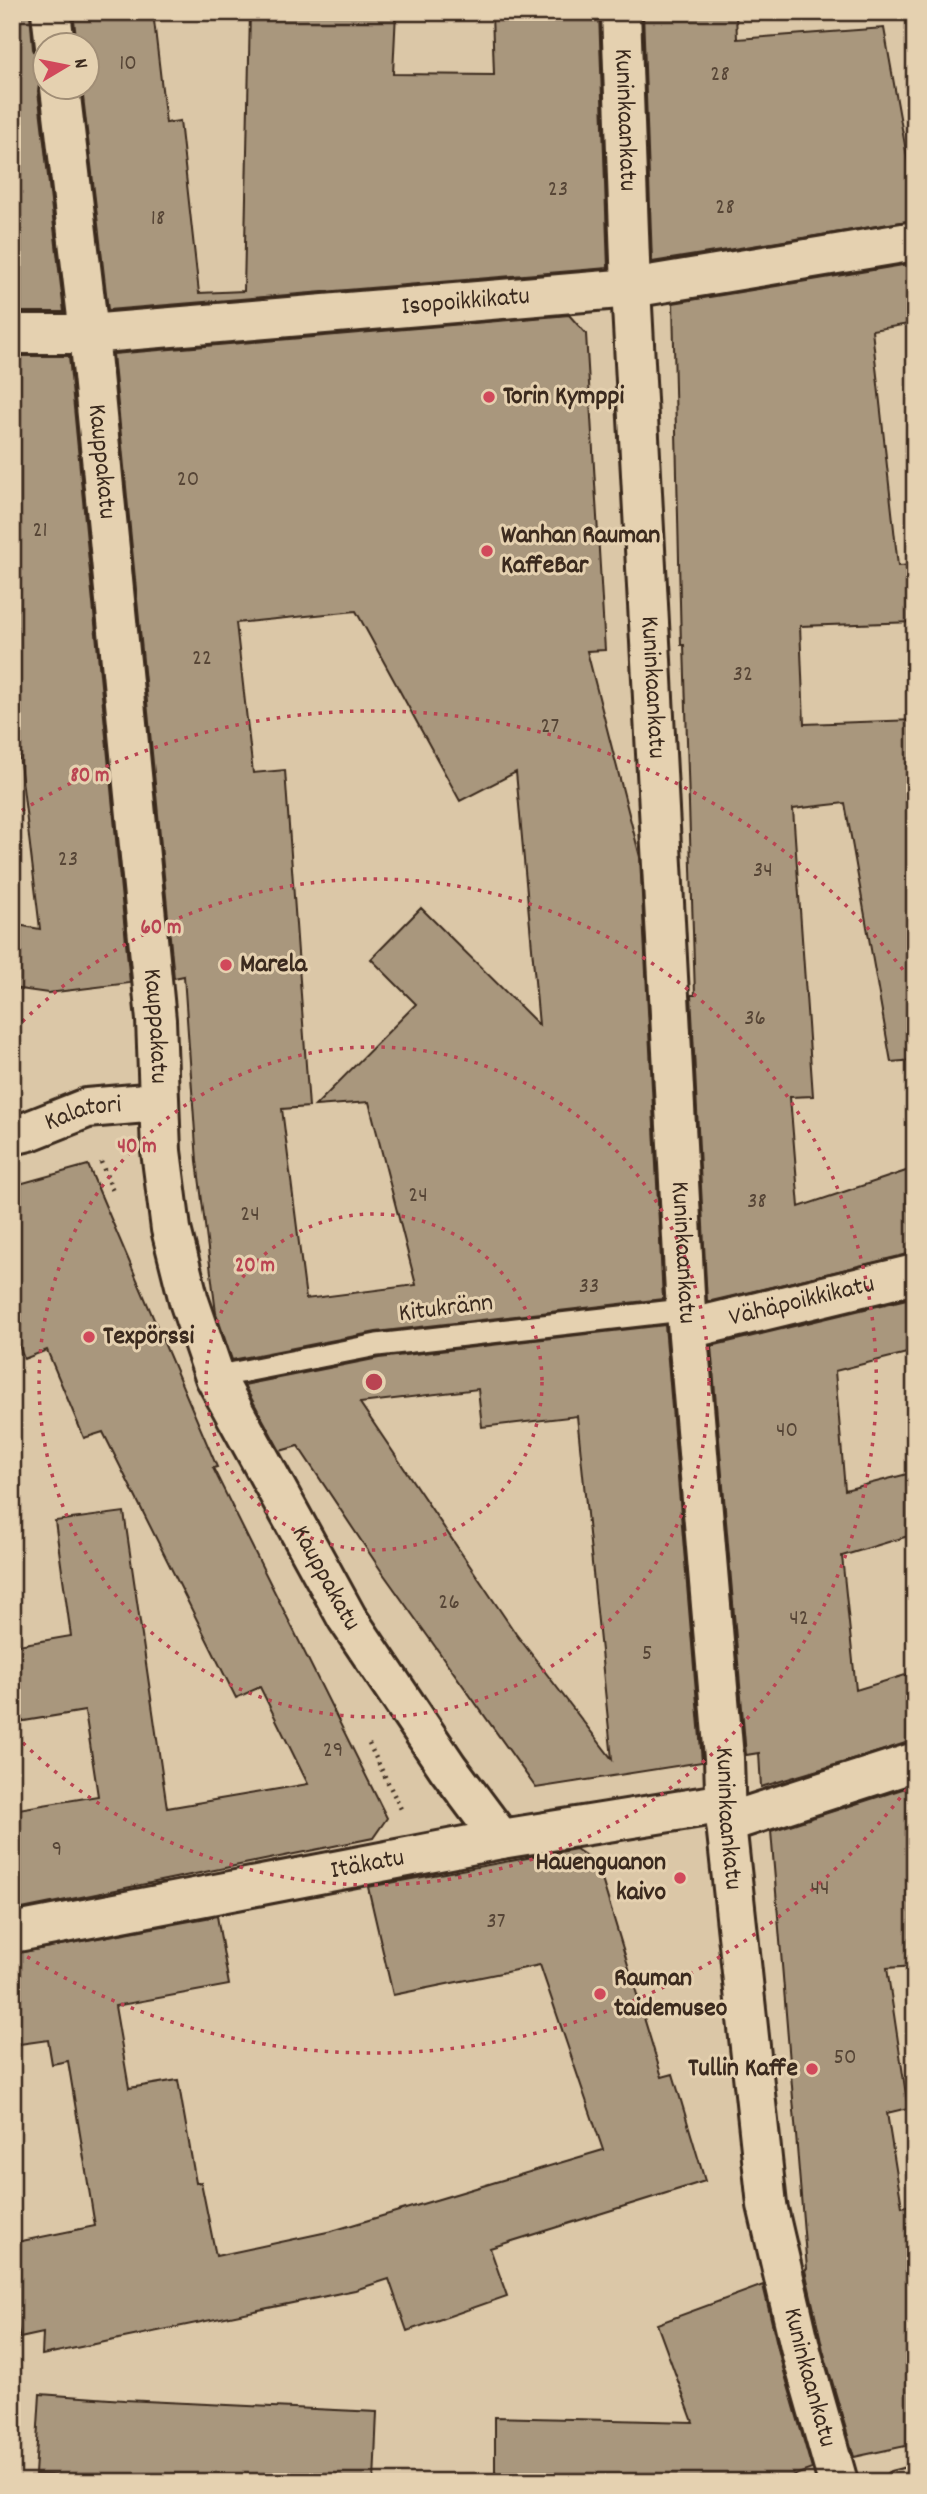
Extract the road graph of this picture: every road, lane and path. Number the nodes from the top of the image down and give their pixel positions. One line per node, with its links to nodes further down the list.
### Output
1 (51, 12): 3 (street)
2 (621, 12): 6 (street, Kuninkaankatu)
3 (53, 32)
4 (62, 102): 8 (street, Kauppakatu)
5 (915, 241): 6 (street, Isopoikkikatu)
6 (631, 288): 8 (street, Isopoikkikatu); 12 (street, Kuninkaankatu)
7 (12, 334): 8 (street, Isopoikkikatu)
8 (89, 334): 9 (street, Kauppakatu)
9 (158, 1102): 10 (street, Kalatori); 13 (street, Kauppakatu)
10 (12, 1135)
11 (915, 1274): 12 (street, Vähäpoikkikatu)
12 (687, 1321): 13 (lane, Kitukränn); 15 (street, Kuninkaankatu)
13 (215, 1377): 16 (street, Kauppakatu)
14 (915, 1762): 15 (street, Itäkatu)
15 (726, 1813): 16 (street, Itäkatu); 19 (street, Kuninkaankatu)
16 (501, 1839): 17 (street, Itäkatu)
17 (12, 1933)
18 (915, 2477): 20 (lane)
19 (838, 2482)
20 (895, 2482)

